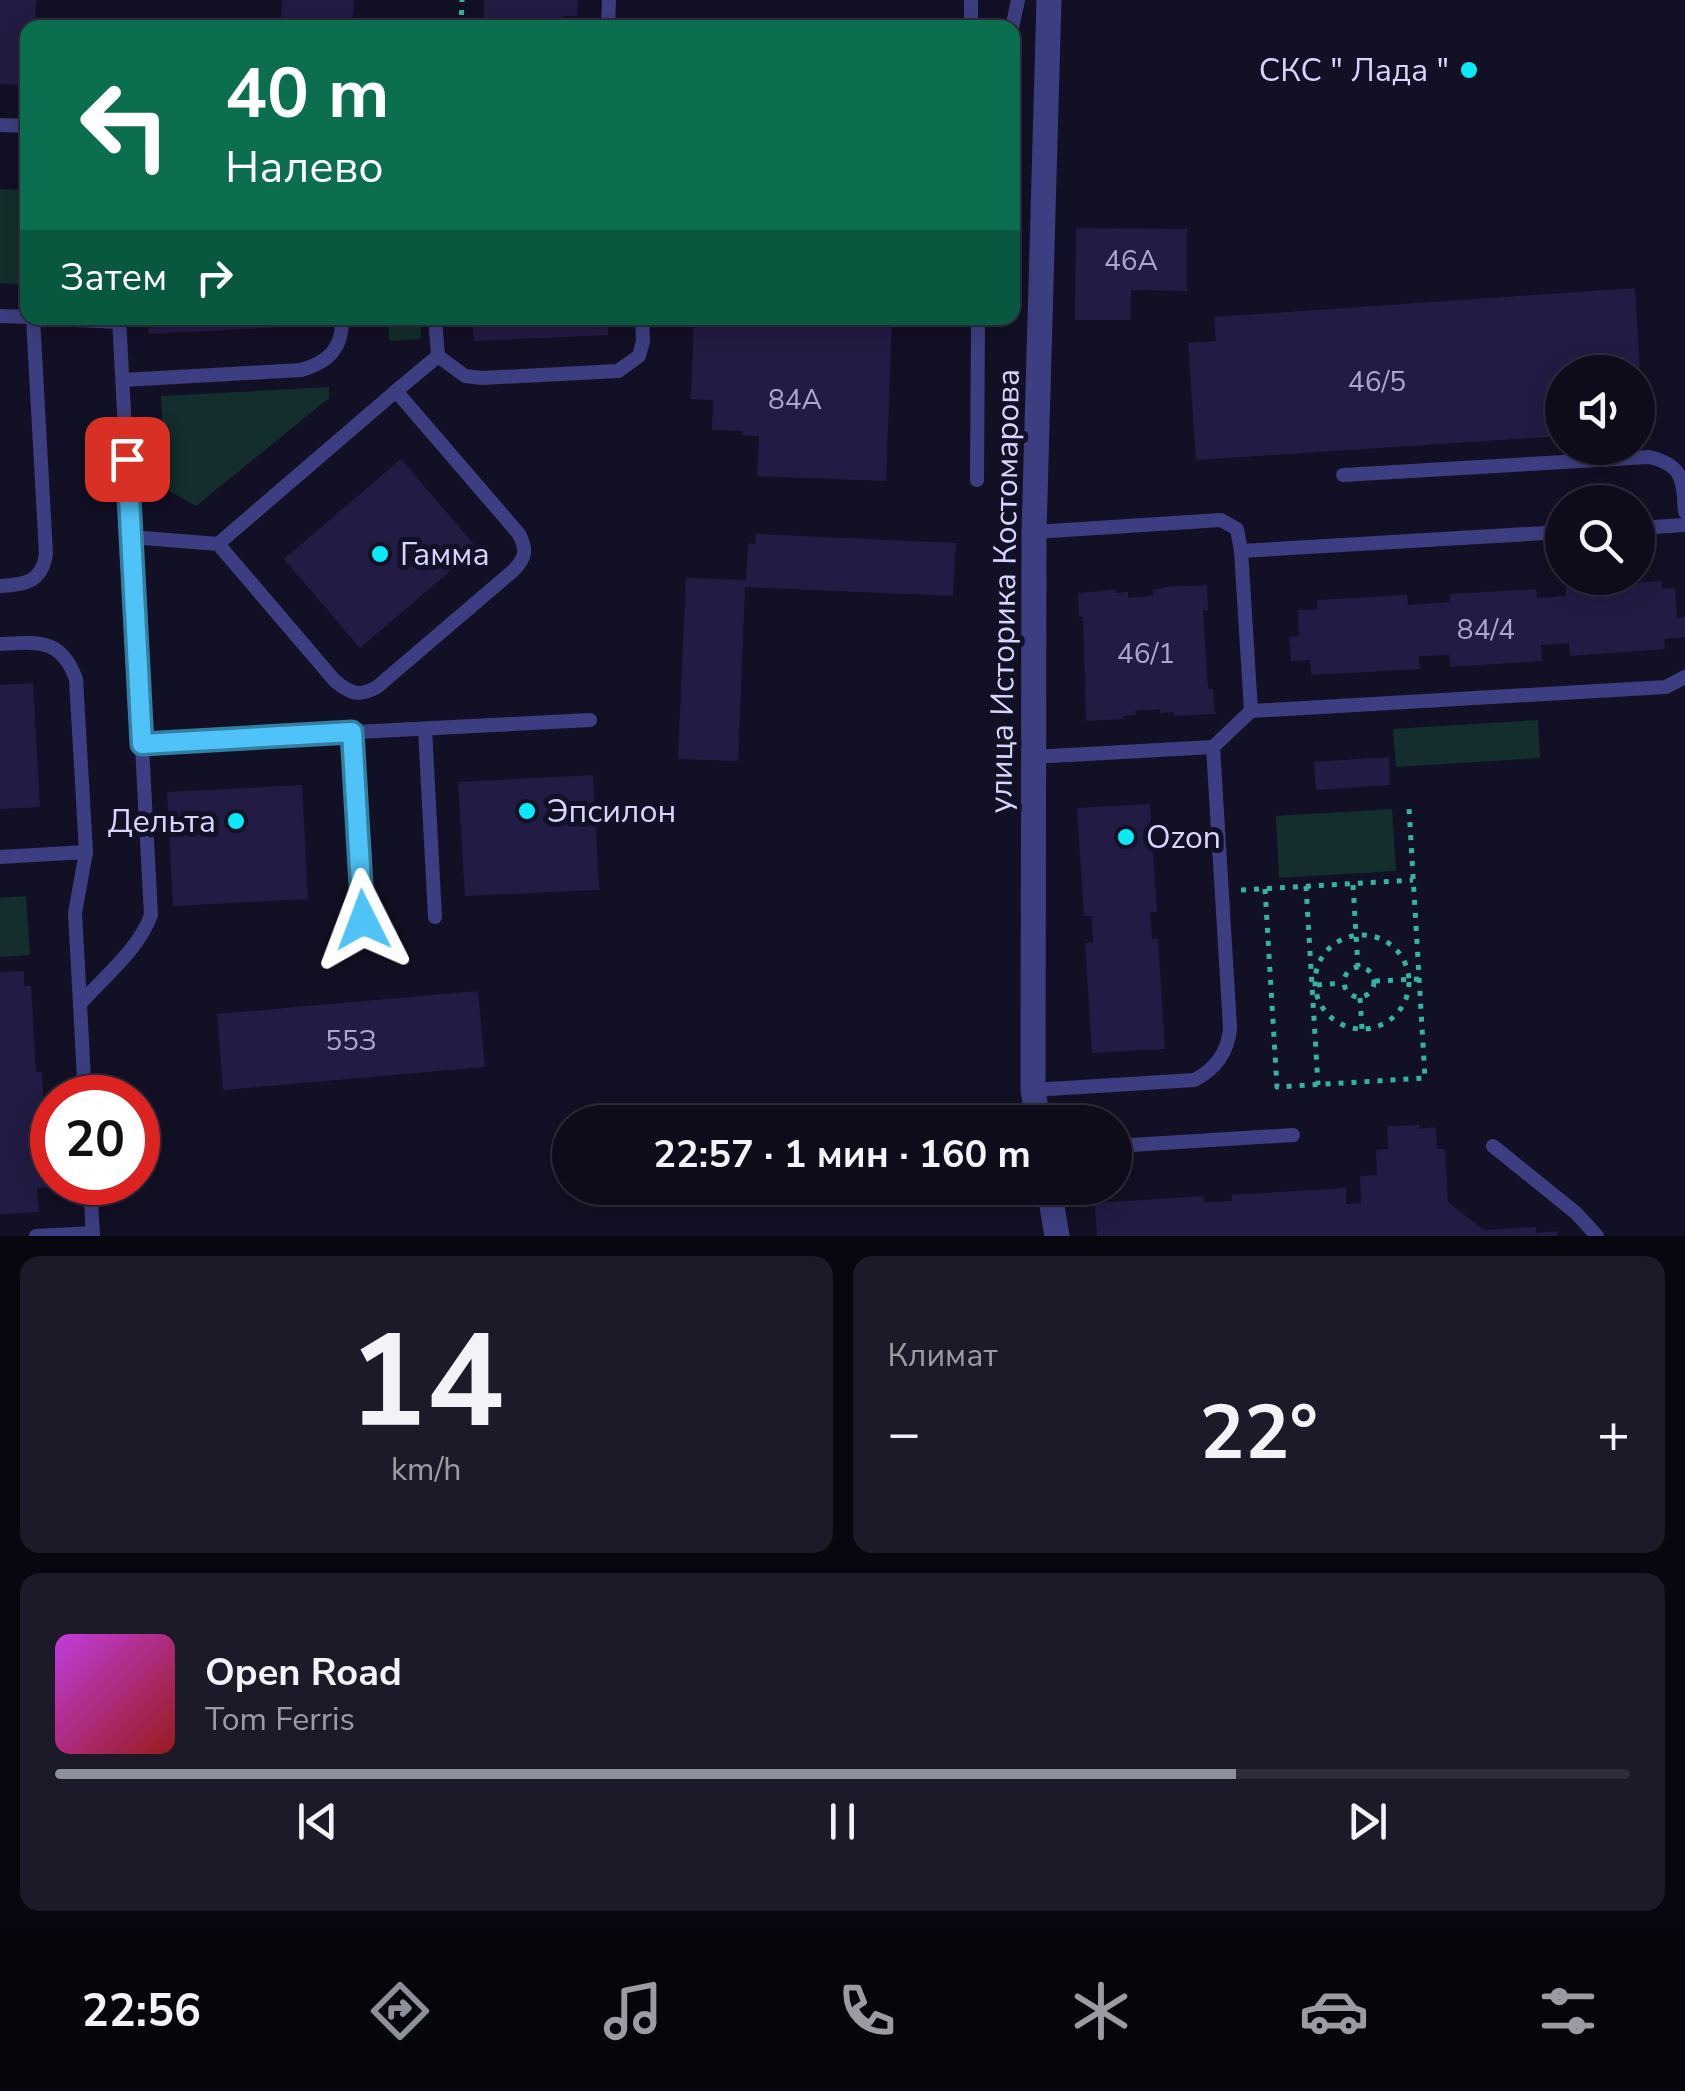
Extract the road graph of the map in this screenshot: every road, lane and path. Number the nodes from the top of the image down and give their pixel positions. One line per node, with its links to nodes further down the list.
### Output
1 (1050, 0): 16 (street, улица Историка Костомарова)
2 (32, 325): 21 (lane)
3 (119, 325): 9 (lane)
4 (342, 325): 9 (lane)
5 (436, 325): 8 (lane)
6 (642, 325): 8 (lane)
7 (978, 325): 12 (lane)
8 (438, 356): 10 (lane)
9 (123, 380): 18 (lane)
10 (396, 391): 19 (lane); 19 (lane)
11 (1344, 475): 13 (lane)
12 (977, 480)
13 (1685, 512)
14 (1685, 525): 15 (lane)
15 (1655, 527)
16 (1034, 532): 20 (lane); 30 (street, улица Историка Костомарова)
17 (1545, 533): 20 (lane)
18 (132, 538): 19 (lane); 28 (lane)
19 (218, 544)
20 (1241, 551): 24 (lane)
21 (0, 586)
22 (0, 644): 32 (lane)
23 (1685, 677): 24 (lane)
24 (1251, 711): 29 (lane)
25 (590, 720): 26 (lane)
26 (425, 728): 27 (lane); 39 (lane)
27 (352, 732): 28 (lane); 40 (lane)
28 (142, 744): 49 (lane)
29 (1212, 747): 30 (lane); 38 (lane)
30 (1033, 758): 53 (street, улица Историка Костомарова)
31 (1409, 808): 34 (path)
32 (86, 852): 33 (lane); 49 (lane)
33 (0, 856)
34 (1413, 880): 35 (path); 44 (path)
35 (1353, 884): 36 (path); 41 (path)
36 (1306, 886): 37 (path); 47 (path)
37 (1265, 889): 38 (path); 52 (path)
38 (1221, 892): 53 (lane)
39 (435, 916)
40 (363, 920)
41 (1356, 936): 42 (path); 43 (path); 47 (path)
42 (1358, 967): 45 (path); 46 (path)
43 (1410, 979): 44 (path); 45 (path); 50 (path)
44 (1419, 979): 52 (path)
45 (1375, 982): 48 (path)
46 (1344, 983): 47 (path); 48 (path)
47 (1314, 985): 50 (path); 52 (path)
48 (1360, 998): 50 (path)
49 (80, 1004): 51 (lane)
50 (1362, 1029)
51 (85, 1075)
52 (1318, 1085)
53 (1032, 1090): 54 (street, улица Историка Костомарова)
54 (1035, 1105)
55 (1292, 1135): 56 (lane)
56 (1132, 1145)
57 (1493, 1146): 63 (lane)
58 (91, 1205): 60 (lane)
59 (1051, 1205): 62 (street)
60 (93, 1234): 61 (lane)
61 (36, 1236)
62 (1056, 1236)
63 (1597, 1236)

